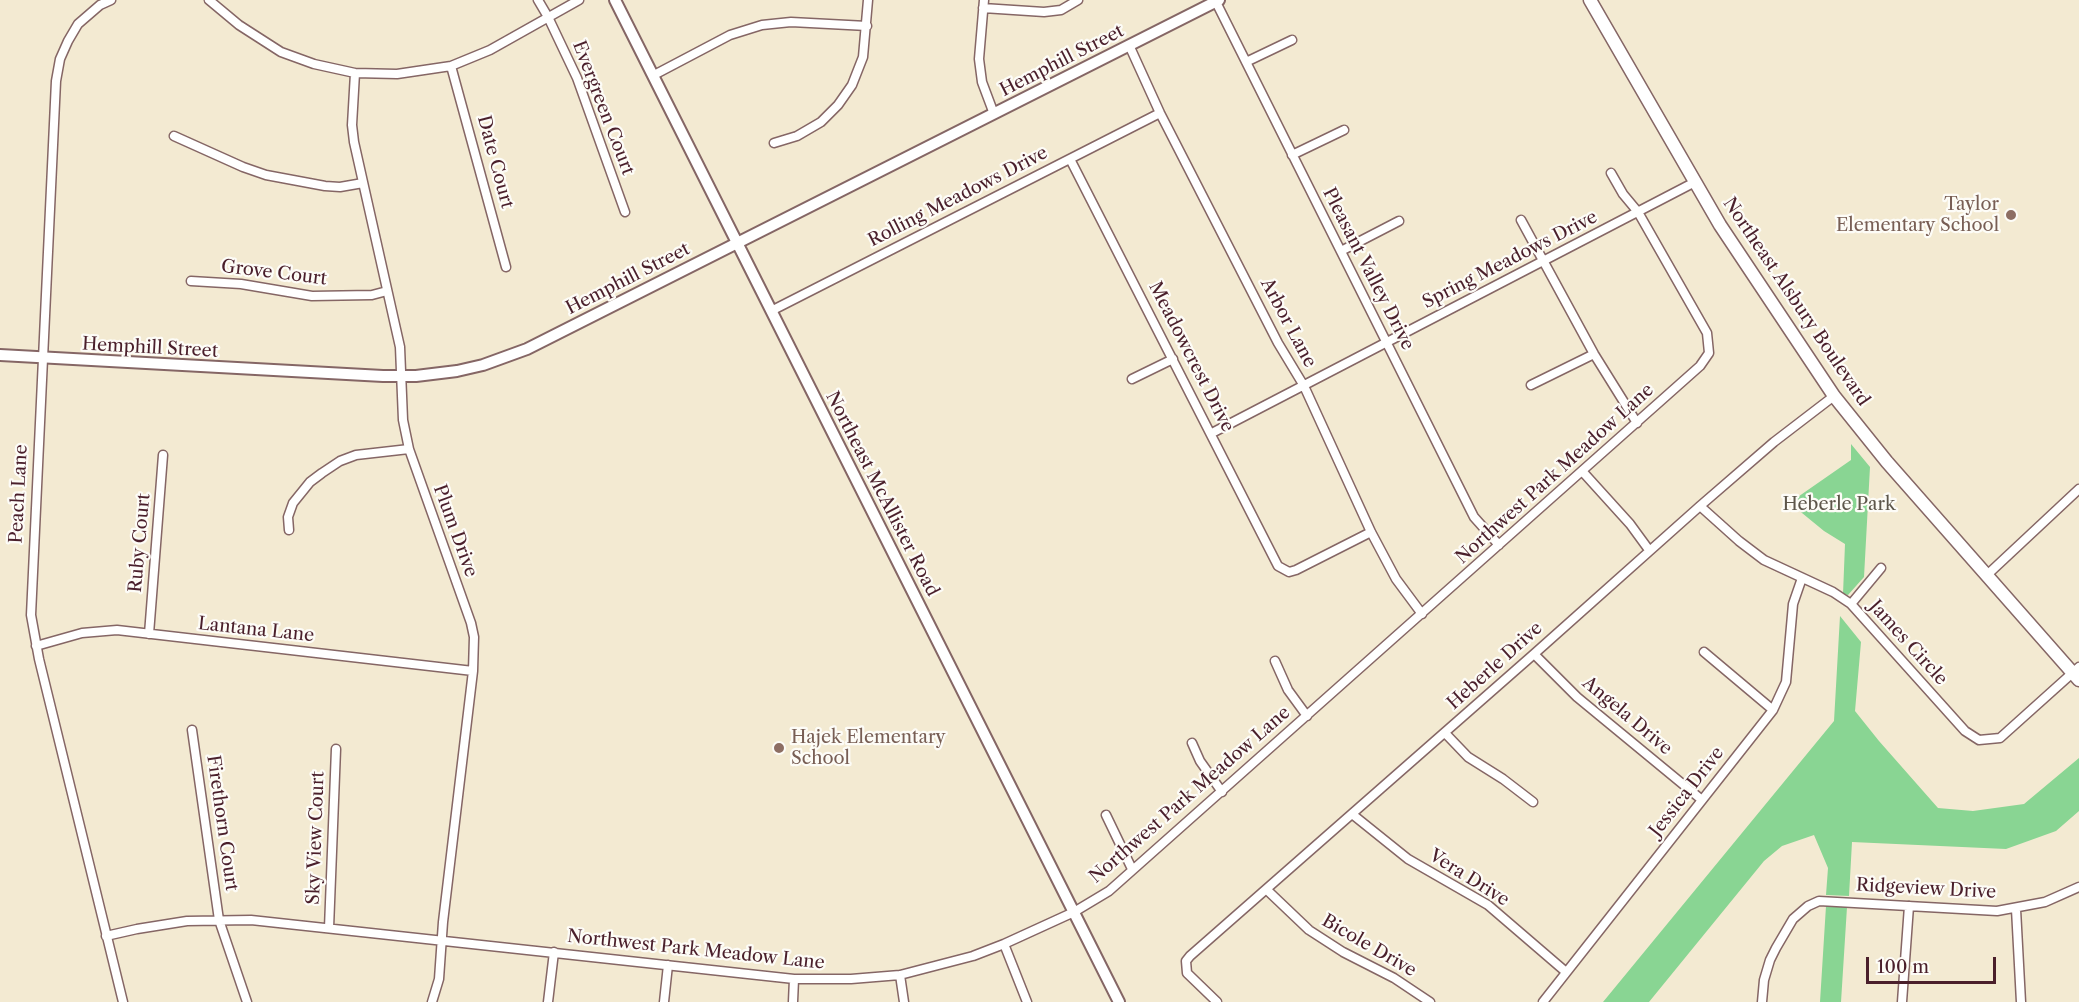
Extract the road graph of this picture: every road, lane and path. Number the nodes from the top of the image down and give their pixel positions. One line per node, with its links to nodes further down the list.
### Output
1 (111, 0): 43 (street, Peach Lane)
2 (209, 0): 17 (street)
3 (538, 0): 11 (street, Evergreen Court)
4 (579, 0): 11 (street)
5 (615, 0): 18 (street, Northeast McAllister Road)
6 (868, 0): 12 (street)
7 (1078, 0): 10 (street)
8 (1590, 0): 27 (main road, Northeast Alsbury Boulevard)
9 (1217, 1): 14 (street, Hemphill Street); 15 (street, Pleasant Valley Drive)
10 (984, 4): 20 (street)
11 (549, 17): 16 (street); 29 (street, Evergreen Court)
12 (867, 26): 18 (street); 23 (street)
13 (1292, 40): 15 (street)
14 (1129, 45): 19 (street, Arbor Lane); 20 (street, Hemphill Street)
15 (1246, 62): 24 (street, Pleasant Valley Drive)
16 (451, 66): 17 (street); 36 (street, Date Court)
17 (355, 73): 28 (street, Plum Drive)
18 (654, 75): 33 (street, Northeast McAllister Road)
19 (1160, 113): 25 (street, Rolling Meadows Drive); 48 (street, Arbor Lane)
20 (994, 114): 33 (street, Hemphill Street)
21 (1344, 130): 24 (street)
22 (174, 136): 28 (street)
23 (774, 143)
24 (1292, 155): 34 (street, Pleasant Valley Drive)
25 (1070, 159): 39 (street, Rolling Meadows Drive); 44 (street, Meadowcrest Drive)
26 (1611, 173): 30 (street)
27 (1695, 182): 30 (street, Spring Meadows Drive); 49 (main road, Northeast Alsbury Boulevard)
28 (363, 183): 38 (street, Plum Drive)
29 (625, 212)
30 (1638, 212): 35 (street, Spring Meadows Drive); 50 (street, Northwest Park Meadow Lane)
31 (1521, 220): 35 (street)
32 (1399, 221): 34 (street)
33 (737, 243): 39 (street, Northeast McAllister Road); 45 (street, Hemphill Street)
34 (1341, 251): 40 (street, Pleasant Valley Drive)
35 (1542, 262): 40 (street, Spring Meadows Drive); 41 (street)
36 (506, 267)
37 (191, 281): 38 (street, Grove Court)
38 (387, 291): 45 (street, Plum Drive)
39 (771, 311): 89 (street, Northeast McAllister Road)
40 (1387, 343): 48 (street, Spring Meadows Drive); 59 (street, Pleasant Valley Drive)
41 (1594, 354): 47 (street); 50 (street)
42 (0, 355): 43 (street, Hemphill Street)
43 (43, 359): 45 (street, Hemphill Street); 67 (street, Peach Lane)
44 (1173, 359): 46 (street); 51 (street, Meadowcrest Drive)
45 (401, 376): 52 (street, Plum Drive)
46 (1132, 379)
47 (1531, 385)
48 (1304, 386): 51 (street, Spring Meadows Drive); 58 (street, Arbor Lane)
49 (1834, 396): 56 (street, Heberle Drive); 62 (main road, Northeast Alsbury Boulevard)
50 (1637, 423): 54 (street, Northwest Park Meadow Lane)
51 (1212, 433): 58 (street, Meadowcrest Drive)
52 (408, 449): 57 (street); 71 (street, Plum Drive)
53 (163, 455): 66 (street, Ruby Court)
54 (1582, 471): 59 (street, Northwest Park Meadow Lane); 60 (street)
55 (2079, 489): 62 (street)
56 (1700, 506): 60 (street, Heberle Drive); 63 (street, James Circle)
57 (289, 530)
58 (1371, 532): 65 (street, Arbor Lane)
59 (1499, 545): 65 (street, Northwest Park Meadow Lane)
60 (1649, 550): 69 (street, Heberle Drive)
61 (1881, 568): 64 (street)
62 (1987, 575): 72 (main road, Northeast Alsbury Boulevard)
63 (1802, 578): 64 (street, James Circle); 73 (street, Jessica Drive)
64 (1851, 604): 72 (street, James Circle)
65 (1422, 614): 74 (street, Northwest Park Meadow Lane)
66 (149, 634): 67 (street, Lantana Lane); 71 (street, Lantana Lane)
67 (36, 646): 92 (street, Peach Lane)
68 (1704, 652): 73 (street)
69 (1534, 654): 76 (street, Heberle Drive); 80 (street, Angela Drive)
70 (1275, 661): 74 (street)
71 (474, 671): 93 (street, Plum Drive)
72 (2077, 673)
73 (1773, 710): 80 (street, Jessica Drive)
74 (1307, 716): 79 (street, Northwest Park Meadow Lane)
75 (192, 730): 90 (street, Firethorn Court)
76 (1445, 733): 81 (street); 82 (street, Heberle Drive)
77 (1192, 743): 79 (street)
78 (336, 749): 91 (street, Sky View Court)
79 (1222, 792): 84 (street, Northwest Park Meadow Lane)
80 (1702, 800): 97 (street, Jessica Drive)
81 (1533, 802)
82 (1353, 814): 86 (street, Heberle Drive); 97 (street, Vera Drive)
83 (1106, 815): 84 (street)
84 (1132, 869): 89 (street, Northwest Park Meadow Lane)
85 (2079, 887): 88 (street, Ridgeview Drive)
86 (1267, 890): 109 (street, Heberle Drive); 110 (street, Bicole Drive)
87 (1909, 906): 88 (street, Ridgeview Drive); 112 (street, Ridgeview Drive); 113 (street)
88 (2016, 909): 114 (street)
89 (1074, 912): 94 (street, Northwest Park Meadow Lane); 108 (street, Northeast McAllister Road)
90 (219, 920): 91 (street, Northwest Park Meadow Lane); 92 (street, Northwest Park Meadow Lane); 101 (street, Firethorn Court)
91 (329, 928): 93 (street, Northwest Park Meadow Lane)
92 (106, 936): 100 (street, Peach Lane)
93 (442, 941): 95 (street, Northwest Park Meadow Lane); 102 (street, Plum Drive)
94 (1004, 944): 98 (street, Northwest Park Meadow Lane); 107 (street)
95 (554, 952): 96 (street, Northwest Park Meadow Lane); 103 (street)
96 (668, 966): 99 (street, Northwest Park Meadow Lane); 104 (street)
97 (1566, 972): 111 (street, Jessica Drive)
98 (900, 975): 99 (street, Northwest Park Meadow Lane); 106 (street)
99 (794, 979): 105 (street)
100 (123, 1002)
101 (247, 1002)
102 (432, 1002)
103 (548, 1002)
104 (664, 1002)
105 (793, 1002)
106 (904, 1002)
107 (1027, 1002)
108 (1119, 1002)
109 (1217, 1002)
110 (1430, 1002)
111 (1544, 1002)
112 (1762, 1002)
113 (1902, 1002)
114 (2021, 1002)

